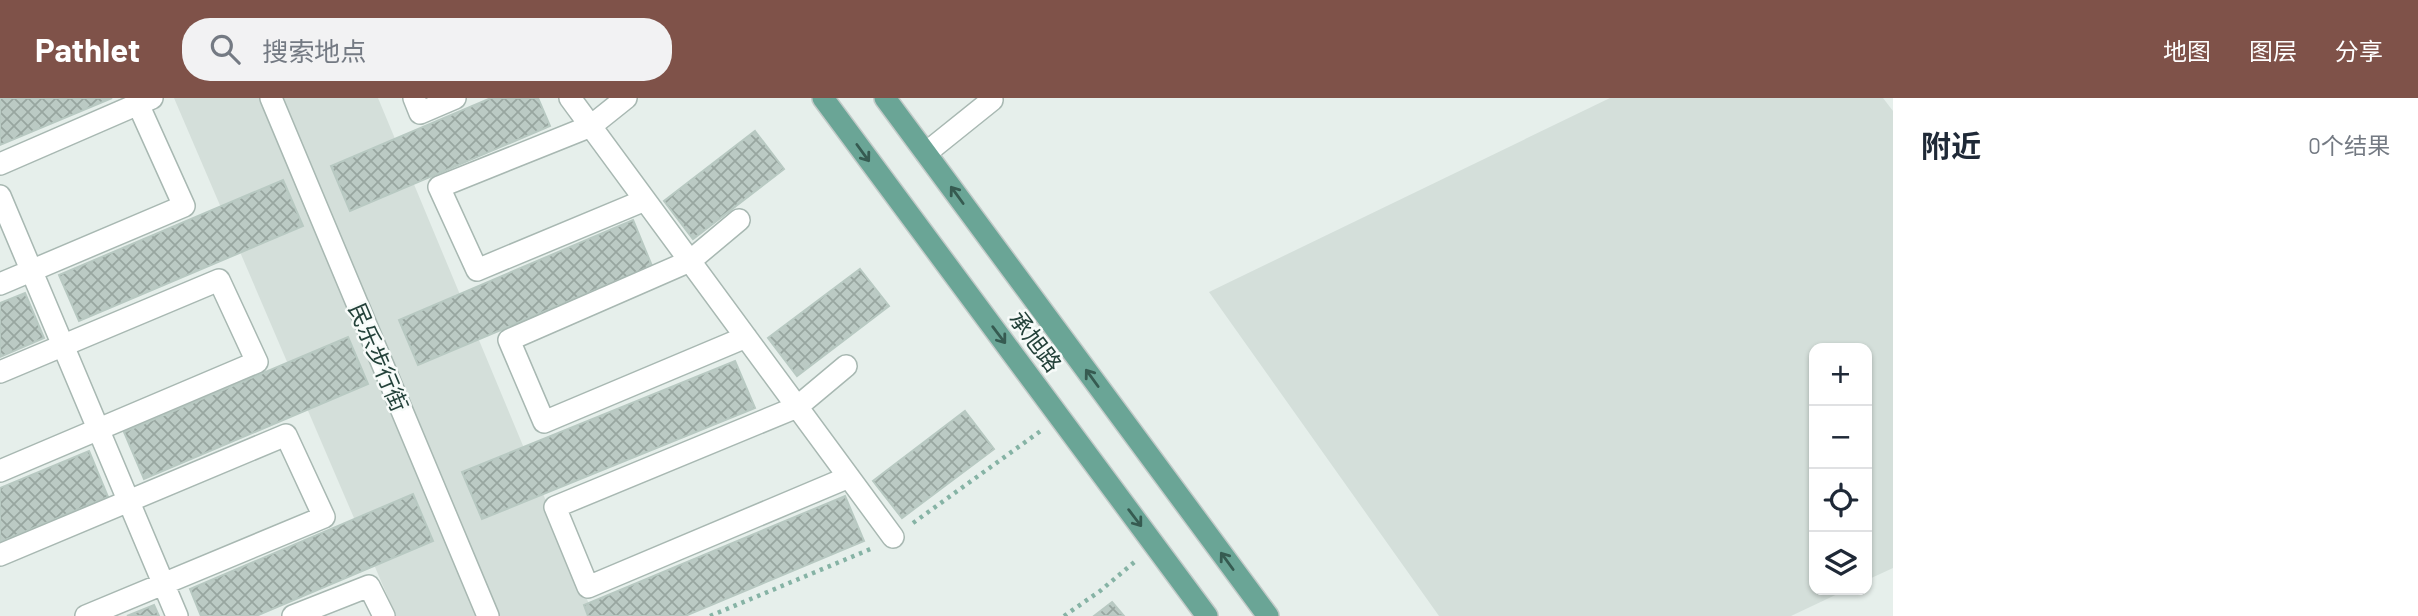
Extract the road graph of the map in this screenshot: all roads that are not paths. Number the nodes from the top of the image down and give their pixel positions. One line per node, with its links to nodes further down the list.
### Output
1 (271, 98): 35 (street, 民乐步行街)
2 (414, 98): 3 (street)
3 (455, 98)
4 (570, 98): 10 (street)
5 (626, 98): 10 (street)
6 (823, 98): 36 (main road, 承旭路, one-way to 36)
7 (885, 98): 11 (main road, 承旭路)
8 (990, 98): 11 (street)
9 (145, 101): 12 (street); 17 (street)
10 (591, 126): 14 (street); 14 (street)
11 (926, 153): 37 (main road, 承旭路, one-way to 11)
12 (0, 164)
13 (0, 196): 17 (street)
14 (645, 200): 16 (street)
15 (739, 220): 16 (street)
16 (690, 261): 19 (street); 19 (street)
17 (32, 271): 18 (street); 20 (street)
18 (0, 284)
19 (746, 337): 23 (street)
20 (63, 345): 22 (street); 24 (street); 24 (street)
21 (846, 366): 23 (street)
22 (0, 372)
23 (797, 407): 26 (street); 26 (street)
24 (98, 429): 25 (street); 27 (street)
25 (0, 471)
26 (849, 477): 28 (street)
27 (128, 501): 29 (street); 30 (street); 30 (street)
28 (893, 537)
29 (0, 555)
30 (163, 584): 31 (street); 32 (street)
31 (86, 616)
32 (177, 616)
33 (293, 616): 34 (street)
34 (384, 616)
35 (488, 616)
36 (1208, 616)
37 (1268, 616)

